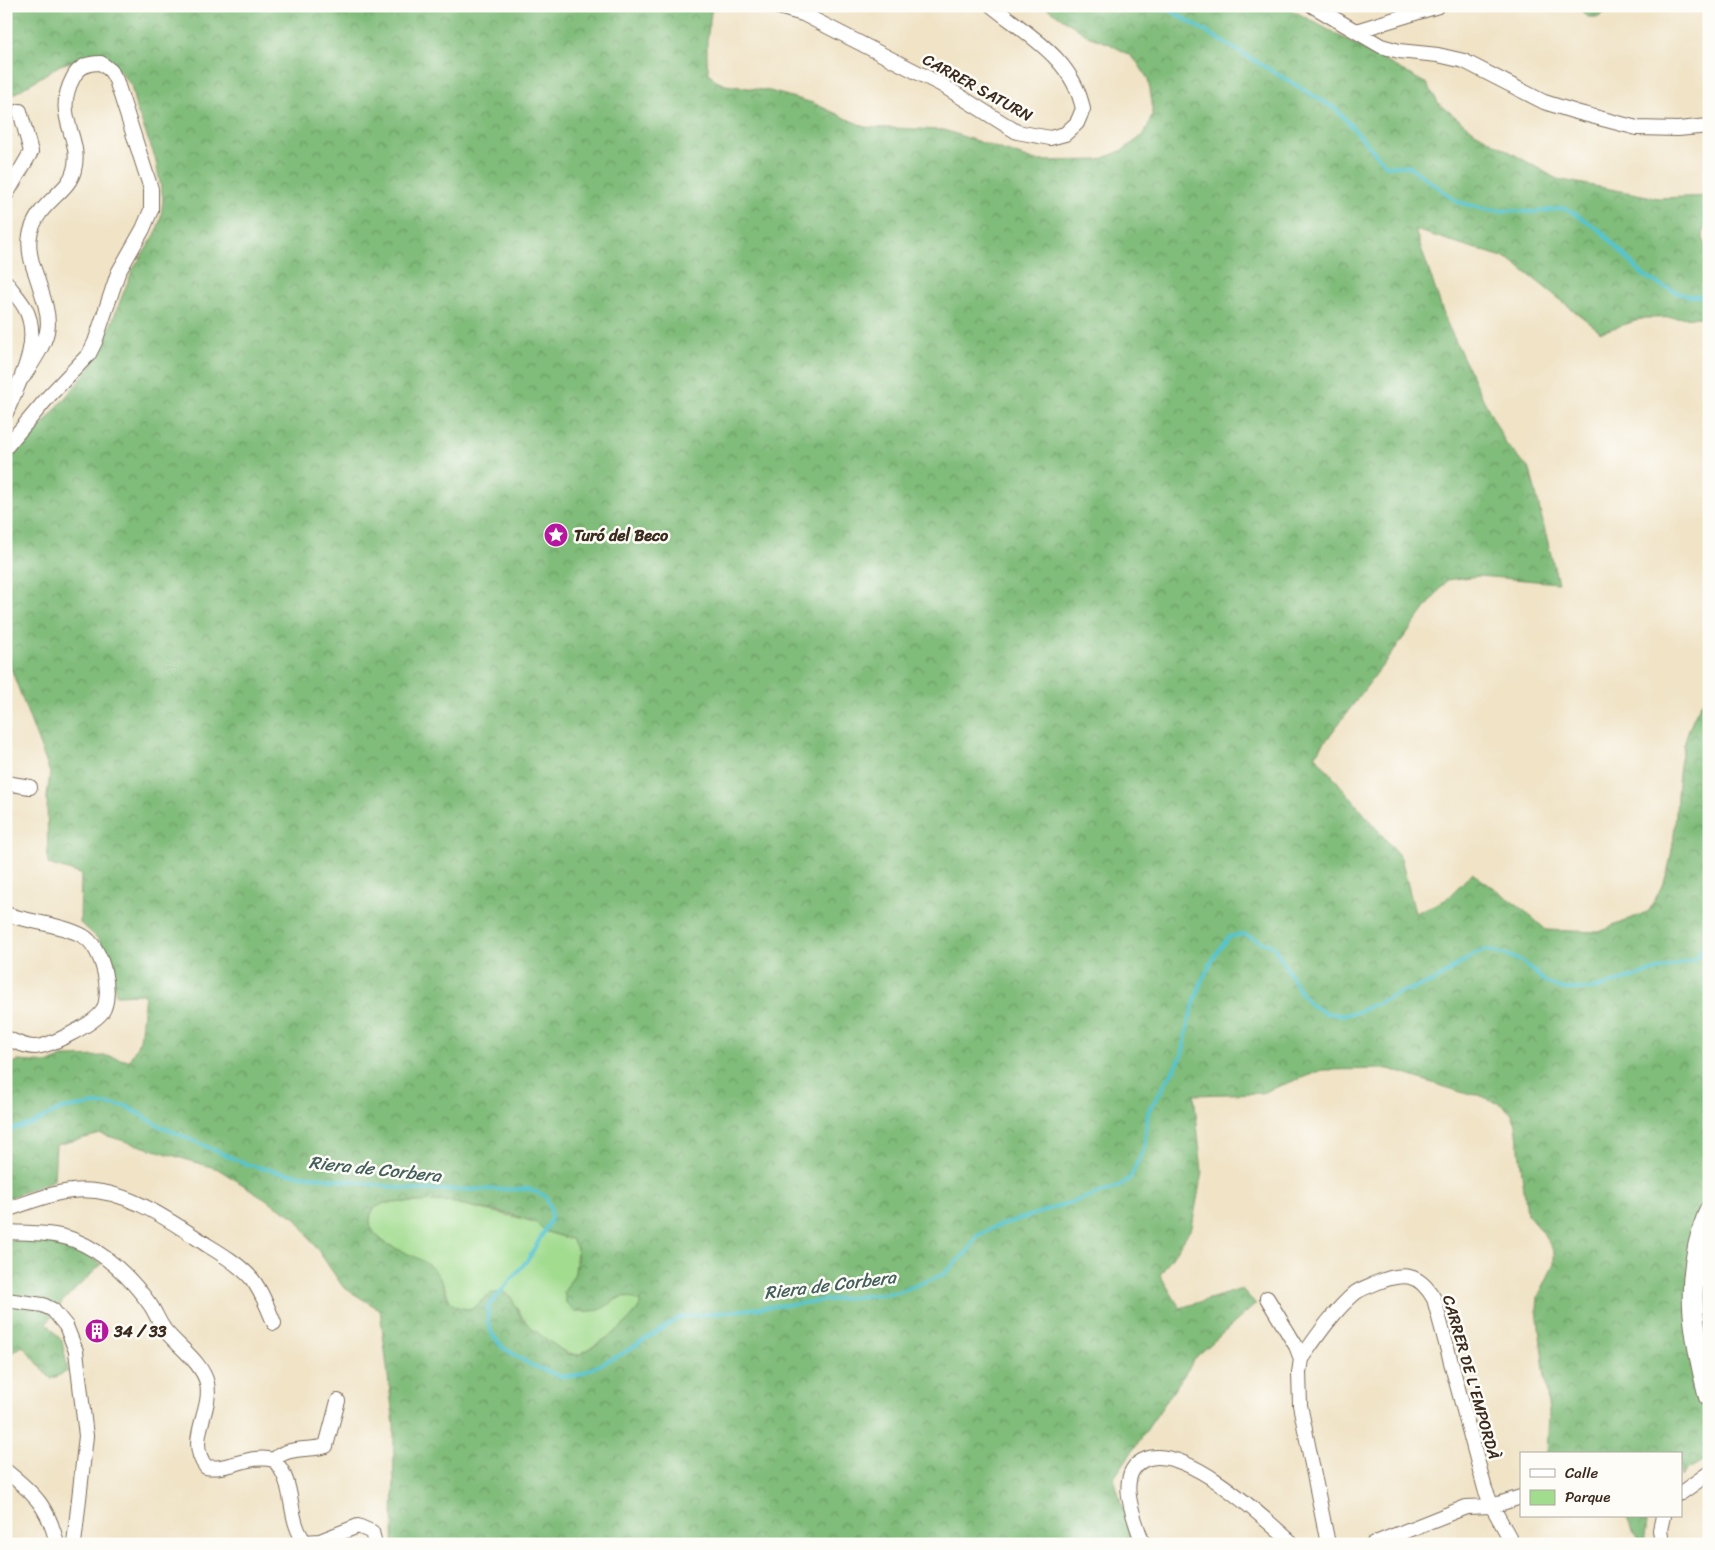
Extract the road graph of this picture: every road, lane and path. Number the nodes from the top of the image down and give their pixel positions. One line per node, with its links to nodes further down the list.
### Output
1 (775, 6): 2 (street, CARRER SATURN)
2 (992, 6)
3 (1312, 6): 5 (street)
4 (1438, 6): 5 (street)
5 (1356, 31): 7 (street)
6 (20, 111): 8 (street)
7 (1709, 126)
8 (6, 195)
9 (6, 282): 10 (street)
10 (23, 377): 11 (street); 12 (street)
11 (6, 413)
12 (6, 447)
13 (6, 783): 14 (street)
14 (30, 787)
15 (6, 914): 16 (street)
16 (6, 1038)
17 (6, 1210): 22 (street)
18 (1709, 1211): 24 (street)
19 (6, 1232): 26 (street)
20 (1267, 1298): 23 (street)
21 (6, 1300): 34 (street)
22 (274, 1323)
23 (1301, 1359): 31 (street, CARRER DE L'EMPORDÀ); 38 (street)
24 (1709, 1397)
25 (338, 1401): 26 (street)
26 (274, 1460): 35 (street)
27 (6, 1471): 33 (street)
28 (1709, 1473): 29 (street)
29 (1682, 1492)
30 (1520, 1497): 31 (street)
31 (1492, 1506): 39 (street); 40 (street, CARRER DE L'EMPORDÀ)
32 (1663, 1518): 41 (street)
33 (57, 1544)
34 (74, 1544)
35 (375, 1544)
36 (1143, 1544): 37 (street)
37 (1292, 1544)
38 (1328, 1544)
39 (1373, 1544)
40 (1513, 1544)
41 (1662, 1544)

